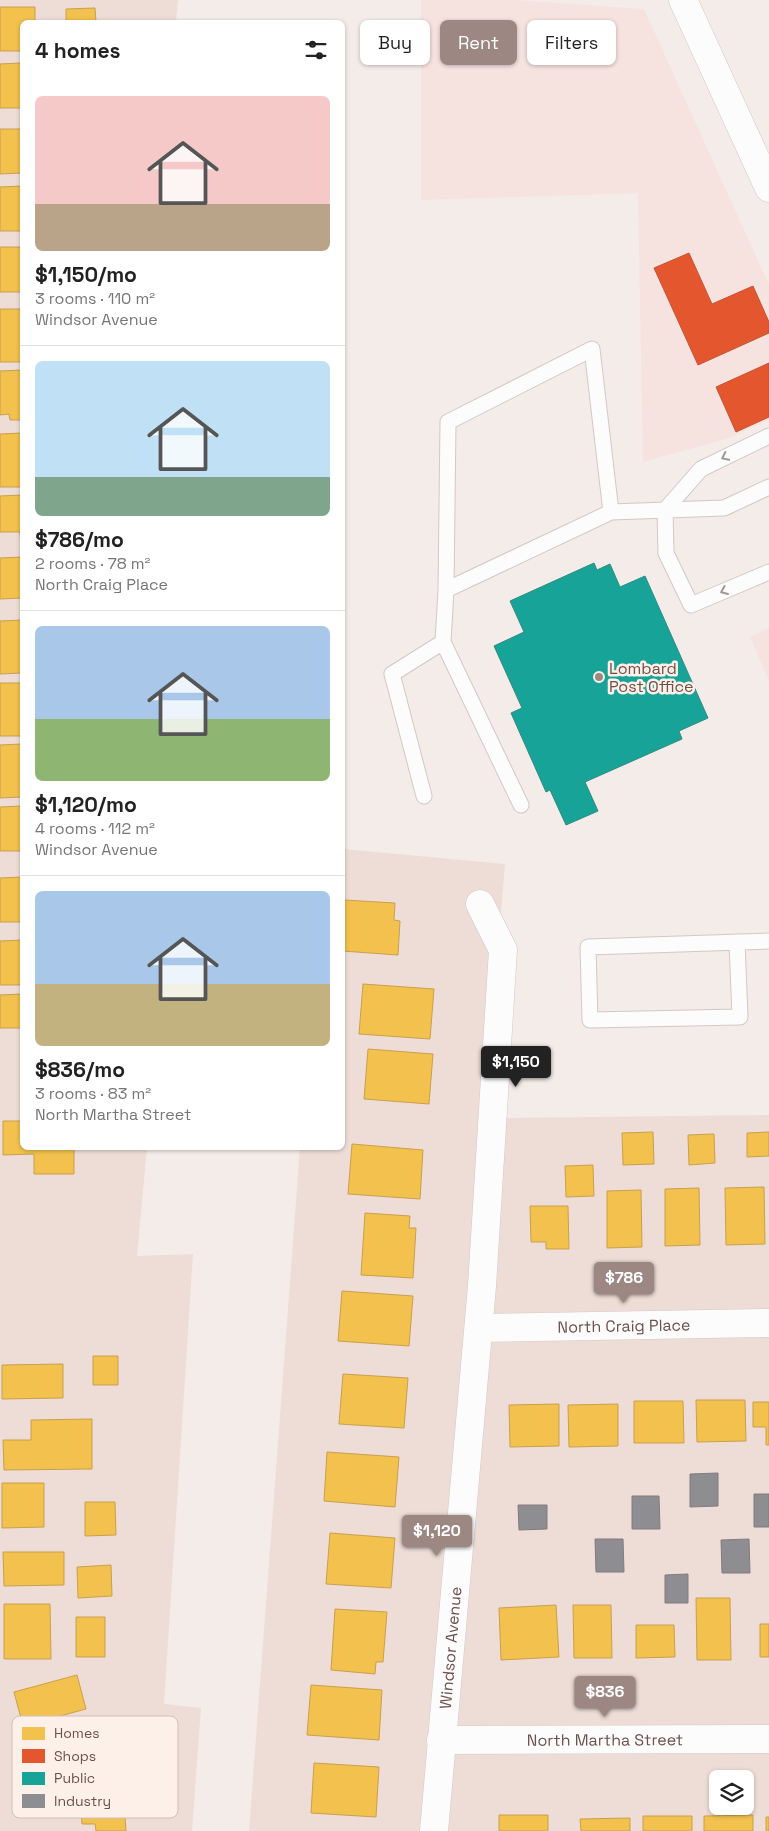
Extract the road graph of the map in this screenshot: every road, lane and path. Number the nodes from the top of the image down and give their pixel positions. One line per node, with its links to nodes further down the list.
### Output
1 (683, 0): 2 (street)
2 (769, 188)
3 (769, 436): 5 (lane, one-way to 5)
4 (769, 487): 5 (lane)
5 (665, 510): 6 (lane); 7 (lane, one-way to 5)
6 (612, 512): 8 (lane); 8 (lane)
7 (769, 572)
8 (446, 590): 9 (lane)
9 (443, 642): 10 (lane); 11 (lane)
10 (424, 796)
11 (522, 805)
12 (480, 904): 16 (street, Windsor Avenue)
13 (769, 940): 14 (lane)
14 (737, 942): 14 (lane)
15 (769, 1323): 16 (street, North Craig Place)
16 (479, 1328): 18 (street, Windsor Avenue)
17 (769, 1739): 18 (street, North Martha Street)
18 (441, 1740): 19 (street, Windsor Avenue)
19 (434, 1831)

